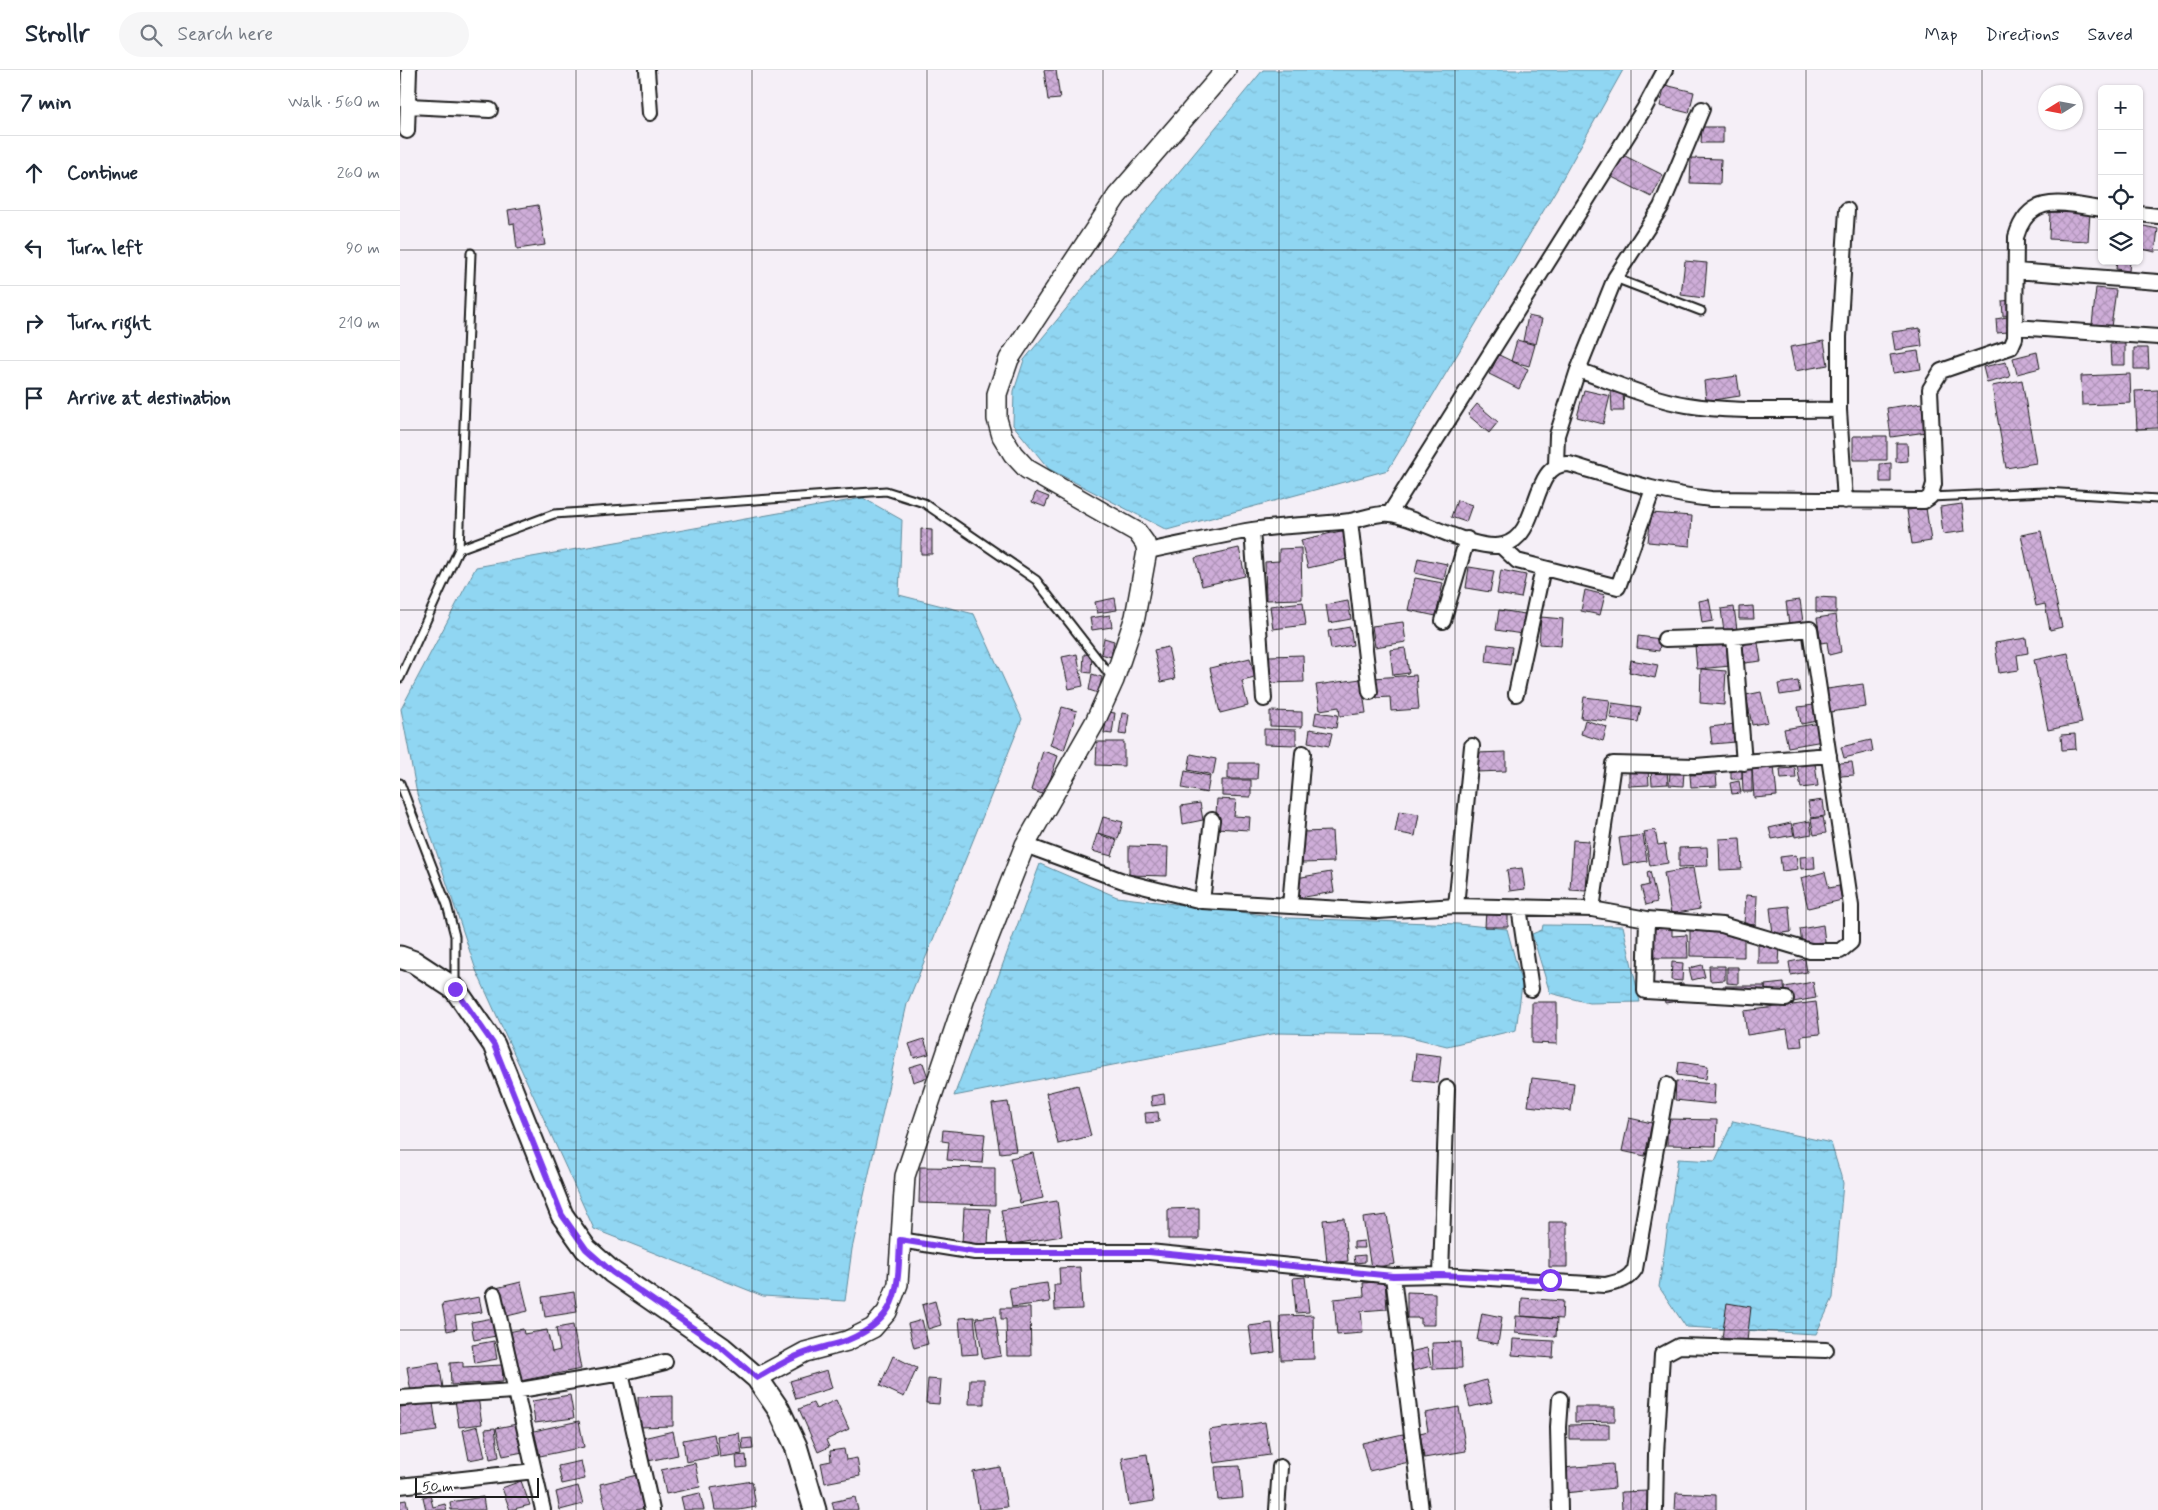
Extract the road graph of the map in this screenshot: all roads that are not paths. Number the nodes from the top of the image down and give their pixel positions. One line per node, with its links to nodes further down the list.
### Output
1 (410, 70): 5 (street)
2 (647, 70): 8 (street)
3 (1226, 70): 34 (street)
4 (1665, 70): 28 (street)
5 (408, 106): 7 (street); 9 (street)
6 (1702, 109): 16 (street)
7 (490, 110)
8 (650, 113)
9 (407, 131)
10 (2098, 208): 15 (street)
11 (1847, 210): 22 (street)
12 (2143, 214): 13 (street)
13 (2158, 216)
14 (471, 253): 33 (lane)
15 (2016, 271): 17 (street); 19 (street)
16 (1616, 278): 18 (lane); 21 (street)
17 (2158, 282)
18 (1701, 311)
19 (2015, 327): 20 (street); 25 (street)
20 (2158, 337)
21 (1578, 370): 22 (street); 23 (street)
22 (1839, 410): 27 (street)
23 (1556, 465): 24 (street); 32 (street)
24 (1653, 489): 27 (street); 35 (street)
25 (1930, 497): 26 (lane); 27 (street)
26 (2158, 499)
27 (1845, 501)
28 (1390, 513): 29 (street); 31 (street)
29 (1350, 521): 30 (street); 41 (street)
30 (1252, 530): 34 (street); 43 (street)
31 (1467, 540): 32 (street); 36 (street)
32 (1501, 546): 35 (street)
33 (459, 549): 39 (lane); 40 (lane)
34 (1148, 551): 40 (street)
35 (1543, 568): 42 (street)
36 (1443, 621)
37 (1734, 637): 38 (street); 46 (street); 47 (street)
38 (1665, 639)
39 (400, 678)
40 (1114, 680): 50 (street)
41 (1370, 692)
42 (1516, 694)
43 (1264, 700)
44 (1472, 746): 53 (street)
45 (1303, 753): 52 (street)
46 (1829, 755): 47 (street); 56 (street)
47 (1744, 763): 55 (street)
48 (400, 784): 58 (lane)
49 (1212, 820): 51 (street)
50 (1025, 845): 51 (street); 63 (street)
51 (1202, 901): 52 (street)
52 (1290, 906): 53 (street)
53 (1456, 906): 54 (street)
54 (1518, 906): 55 (street); 59 (street)
55 (1592, 909): 56 (street)
56 (1647, 919): 60 (street)
57 (400, 957): 58 (main road)
58 (455, 989): 70 (main road)
59 (1531, 989)
60 (1786, 999)
61 (1667, 1085): 64 (street)
62 (1447, 1088): 64 (street)
63 (900, 1240): 65 (street); 70 (street)
64 (1441, 1275): 65 (street)
65 (1393, 1276): 81 (street)
66 (494, 1295): 71 (street)
67 (1826, 1350): 83 (street)
68 (665, 1362): 69 (street)
69 (621, 1373): 71 (street); 78 (street)
70 (757, 1378): 79 (main road)
71 (514, 1391): 72 (street); 75 (street)
72 (400, 1398)
73 (1560, 1399): 82 (street)
74 (1280, 1468): 80 (street)
75 (534, 1471): 76 (street); 77 (street)
76 (400, 1486)
77 (543, 1510)
78 (652, 1510)
79 (815, 1510)
80 (1277, 1510)
81 (1421, 1510)
82 (1560, 1510)
83 (1655, 1510)

